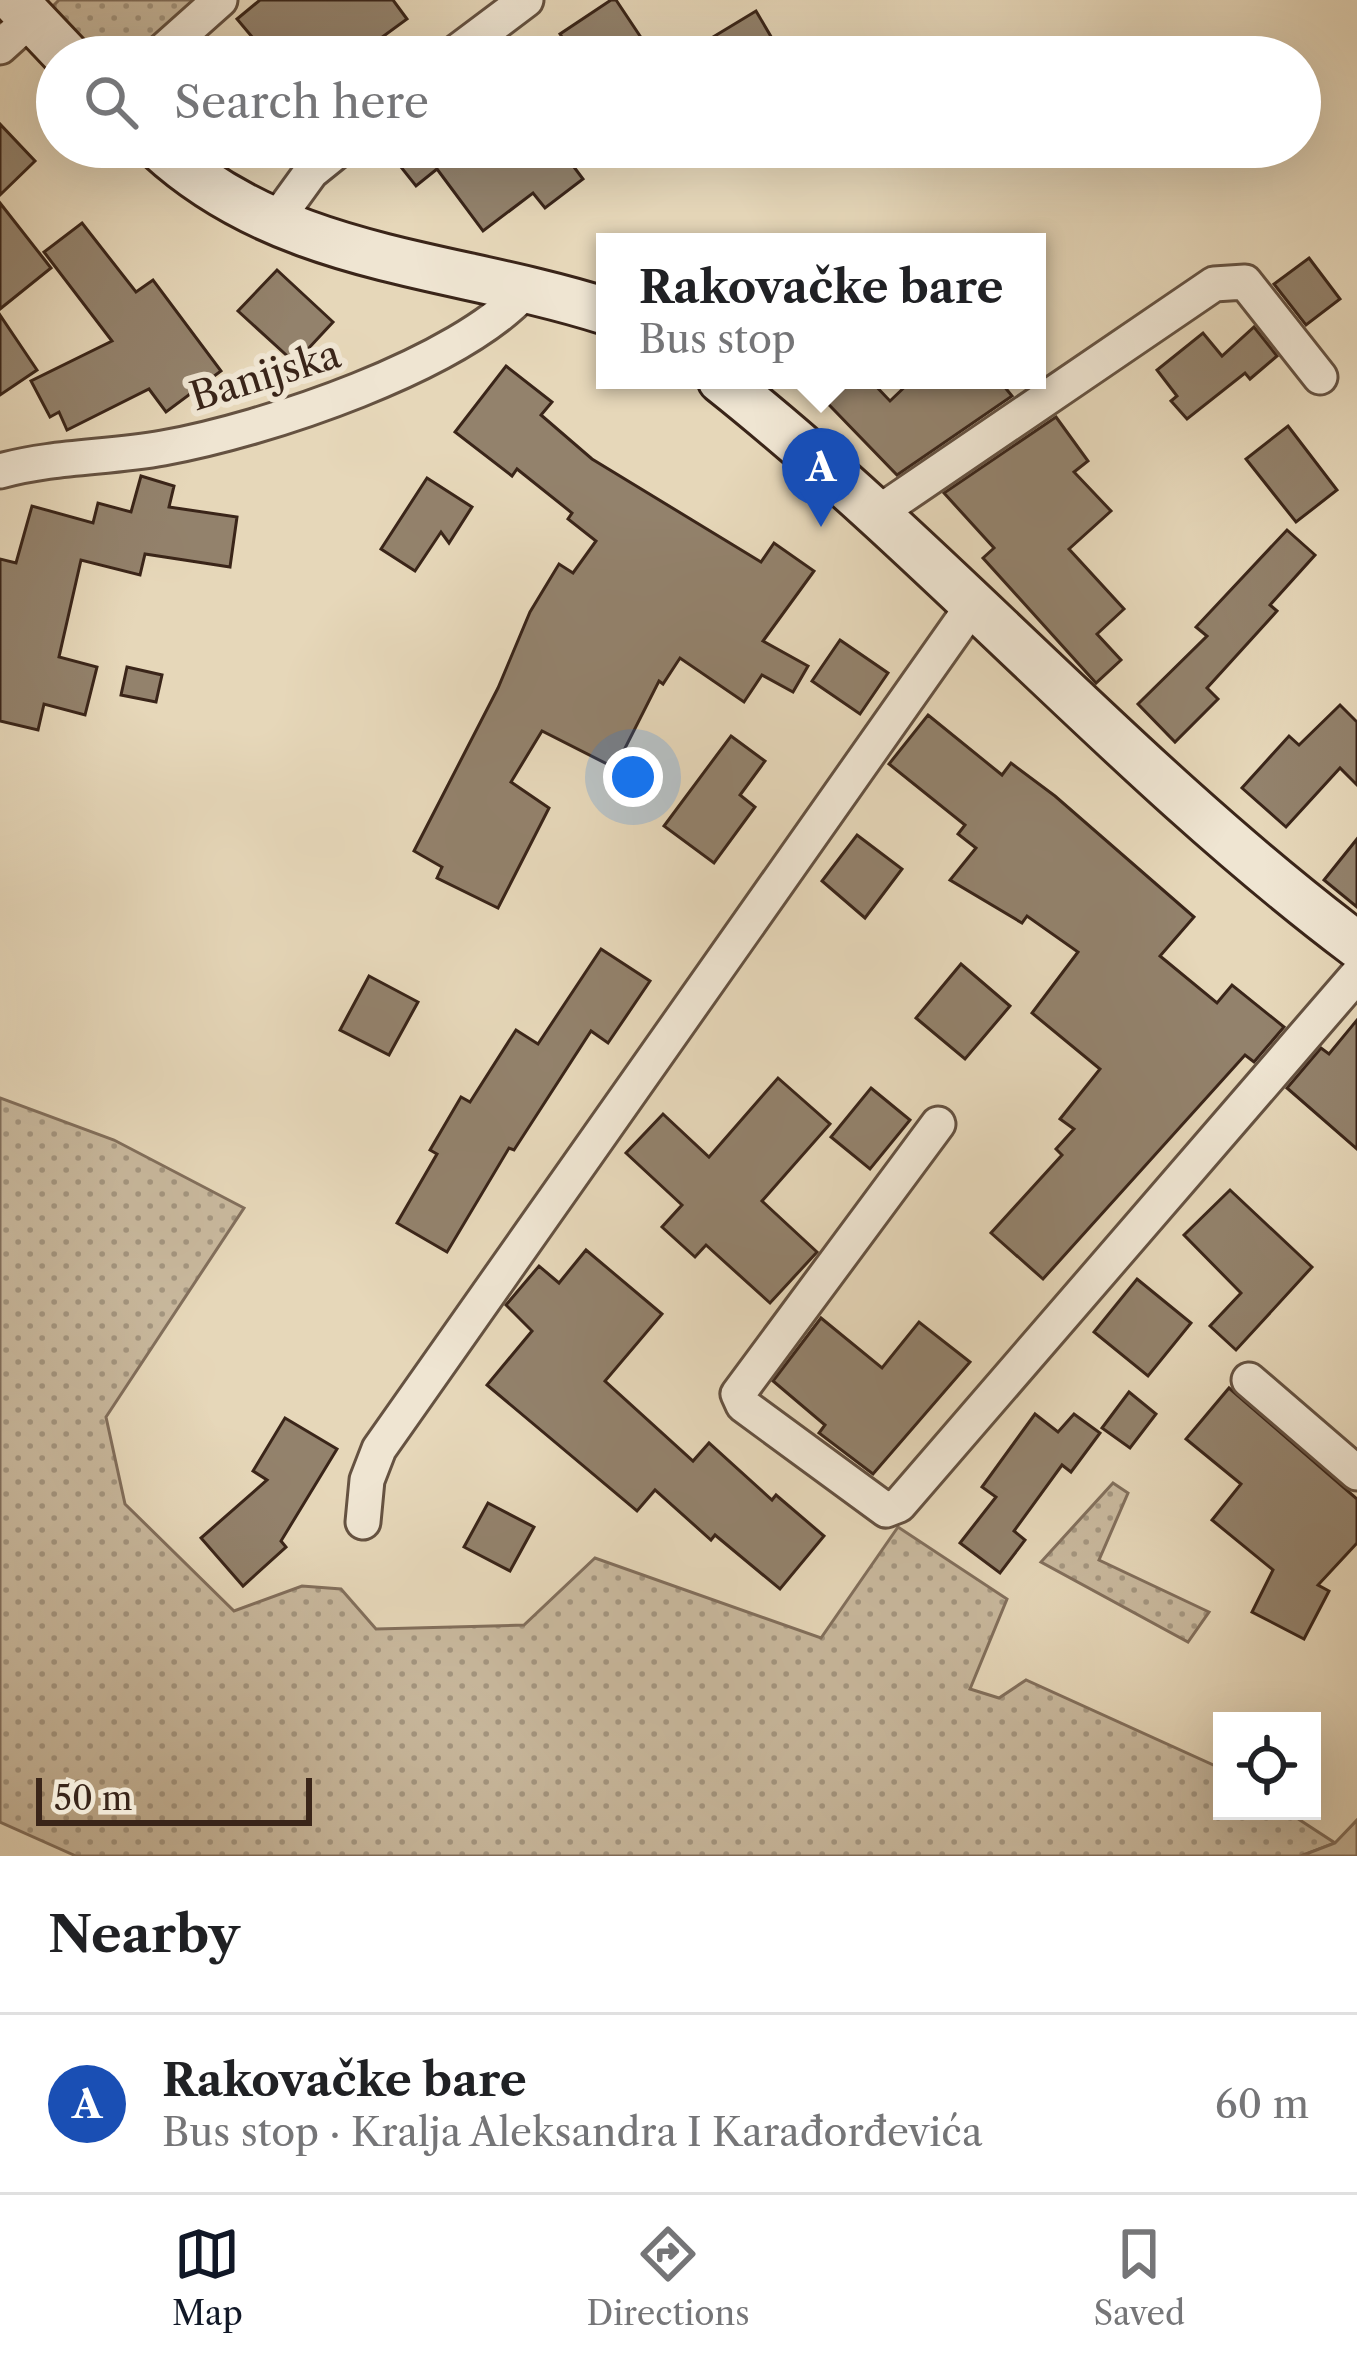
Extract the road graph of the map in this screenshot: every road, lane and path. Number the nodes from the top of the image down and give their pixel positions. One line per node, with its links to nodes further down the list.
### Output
1 (220, 0): 3 (street)
2 (526, 0): 4 (street)
3 (180, 36)
4 (478, 36)
5 (185, 168): 7 (street)
6 (316, 168): 7 (street)
7 (274, 223): 8 (street)
8 (529, 289): 9 (street); 12 (street, Banijska)
9 (596, 308)
10 (1320, 377): 13 (street)
11 (733, 389): 13 (street)
12 (0, 471)
13 (875, 515): 14 (street)
14 (973, 605): 15 (street); 20 (street)
15 (1357, 945)
16 (1357, 975): 17 (street)
17 (938, 1124)
18 (1249, 1380): 19 (street)
19 (1357, 1473)
20 (363, 1522)

